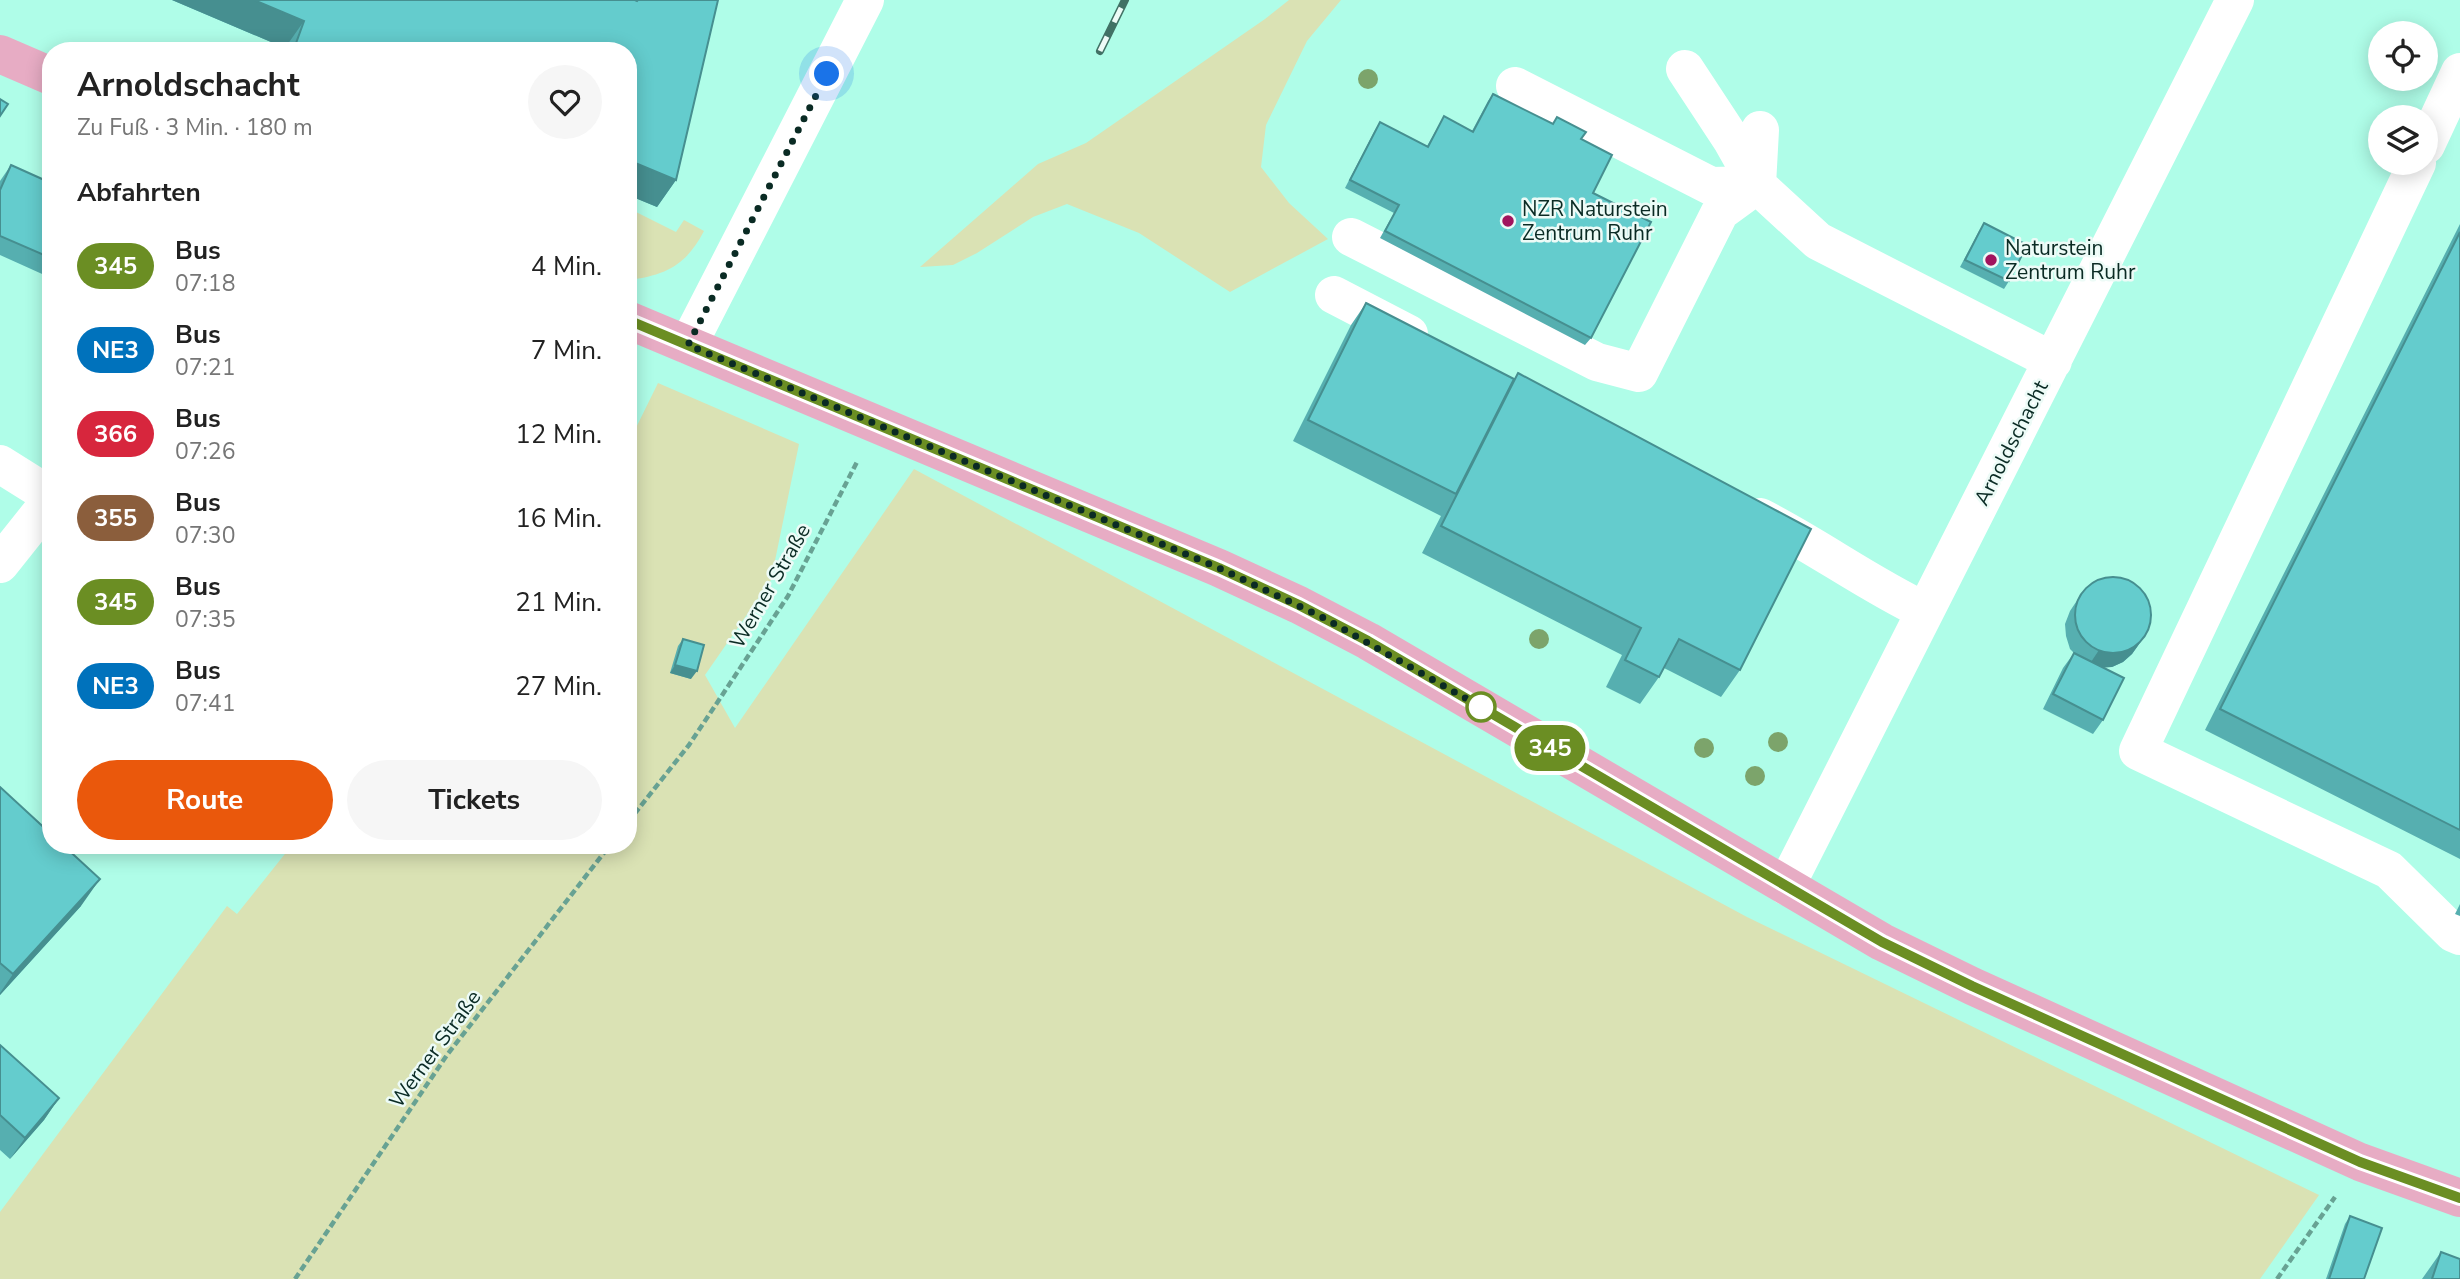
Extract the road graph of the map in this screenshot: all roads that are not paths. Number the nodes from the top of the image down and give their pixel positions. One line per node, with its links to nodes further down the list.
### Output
1 (865, 0): 15 (street)
2 (2235, 0): 17 (street, Arnoldschacht)
3 (0, 54): 5 (main road)
4 (1685, 69): 11 (street)
5 (42, 72)
6 (2460, 72): 8 (street)
7 (1515, 86): 11 (street)
8 (2438, 119)
9 (1760, 130): 11 (street)
10 (2411, 175): 25 (street)
11 (1756, 185): 12 (street); 17 (street)
12 (1351, 237)
13 (1334, 295): 16 (street)
14 (637, 324): 15 (main road)
15 (688, 345): 24 (main road)
16 (1444, 352)
17 (2053, 361): 23 (street, Arnoldschacht)
18 (0, 464): 19 (street)
19 (42, 492)
20 (1727, 499): 23 (street)
21 (42, 510): 22 (street)
22 (0, 564)
23 (1925, 611): 24 (street, Arnoldschacht)
24 (1786, 886): 26 (main road)
25 (2460, 936)
26 (2460, 1198)

